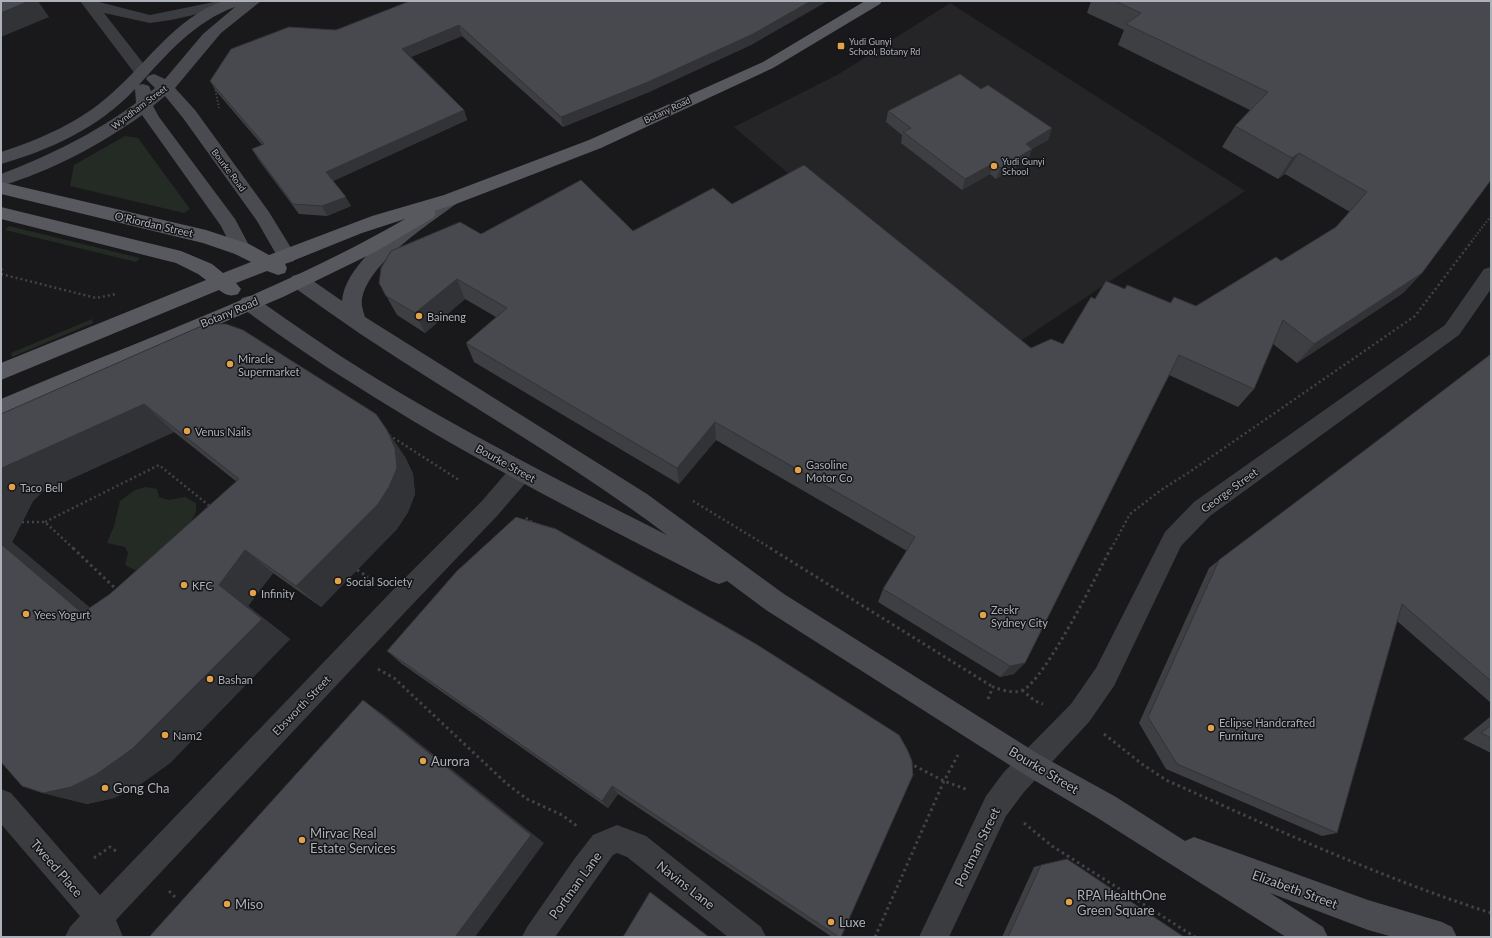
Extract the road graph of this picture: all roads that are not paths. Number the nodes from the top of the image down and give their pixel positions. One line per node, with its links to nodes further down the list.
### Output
1 (236, 1): 4 (street); 5 (main road, Wyndham Street)
2 (254, 1): 6 (main road, Wyndham Street)
3 (875, 1): 11 (main road, Botany Road)
4 (89, 3): 5 (street, Bourke Road)
5 (142, 72): 6 (main road, Bourke Road); 7 (main road); 8 (main road, Wyndham Street)
6 (166, 87): 7 (main road, Wyndham Street); 14 (main road, Bourke Road)
7 (144, 104): 9 (main road, Wyndham Street); 13 (main road)
8 (1, 158)
9 (1, 180)
10 (1, 188): 13 (main road, O'Riordan Street)
11 (450, 200): 14 (main road, Botany Road); 18 (main road, Botany Road); 21 (main road)
12 (1, 213): 19 (main road)
13 (242, 250): 15 (main road, O'Riordan Street); 16 (main road)
14 (287, 256): 15 (main road, Botany Road); 18 (main road, Bourke Road)
15 (269, 263): 16 (main road, Botany Road); 18 (main road, O'Riordan Street)
16 (247, 271): 19 (main road, Botany Road); 20 (main road)
17 (1491, 274): 26 (street, George Street)
18 (299, 281): 20 (main road, Botany Road); 21 (main road, Bourke Street)
19 (221, 282): 20 (main road); 22 (main road, Botany Road)
20 (249, 303): 23 (main road, Botany Road); 24 (main road, Bourke Street)
21 (358, 322): 25 (main road, Bourke Street)
22 (1, 372)
23 (1, 408)
24 (521, 472): 25 (main road, Bourke Street); 30 (street, Ebsworth Street)
25 (775, 602): 26 (main road, Bourke Street)
26 (1031, 764): 28 (main road, Bourke Street); 34 (street, Portman Street)
27 (1, 803): 30 (street, Tweed Place)
28 (1150, 835): 35 (main road, Bourke Street); 36 (main road, Elizabeth Street)
29 (617, 839): 32 (street, Portman Lane); 33 (street, Navins Lane)
30 (103, 927): 31 (street, Ebsworth Street)
31 (80, 937)
32 (538, 937)
33 (751, 937)
34 (934, 937)
35 (1313, 937)
36 (1442, 937)

